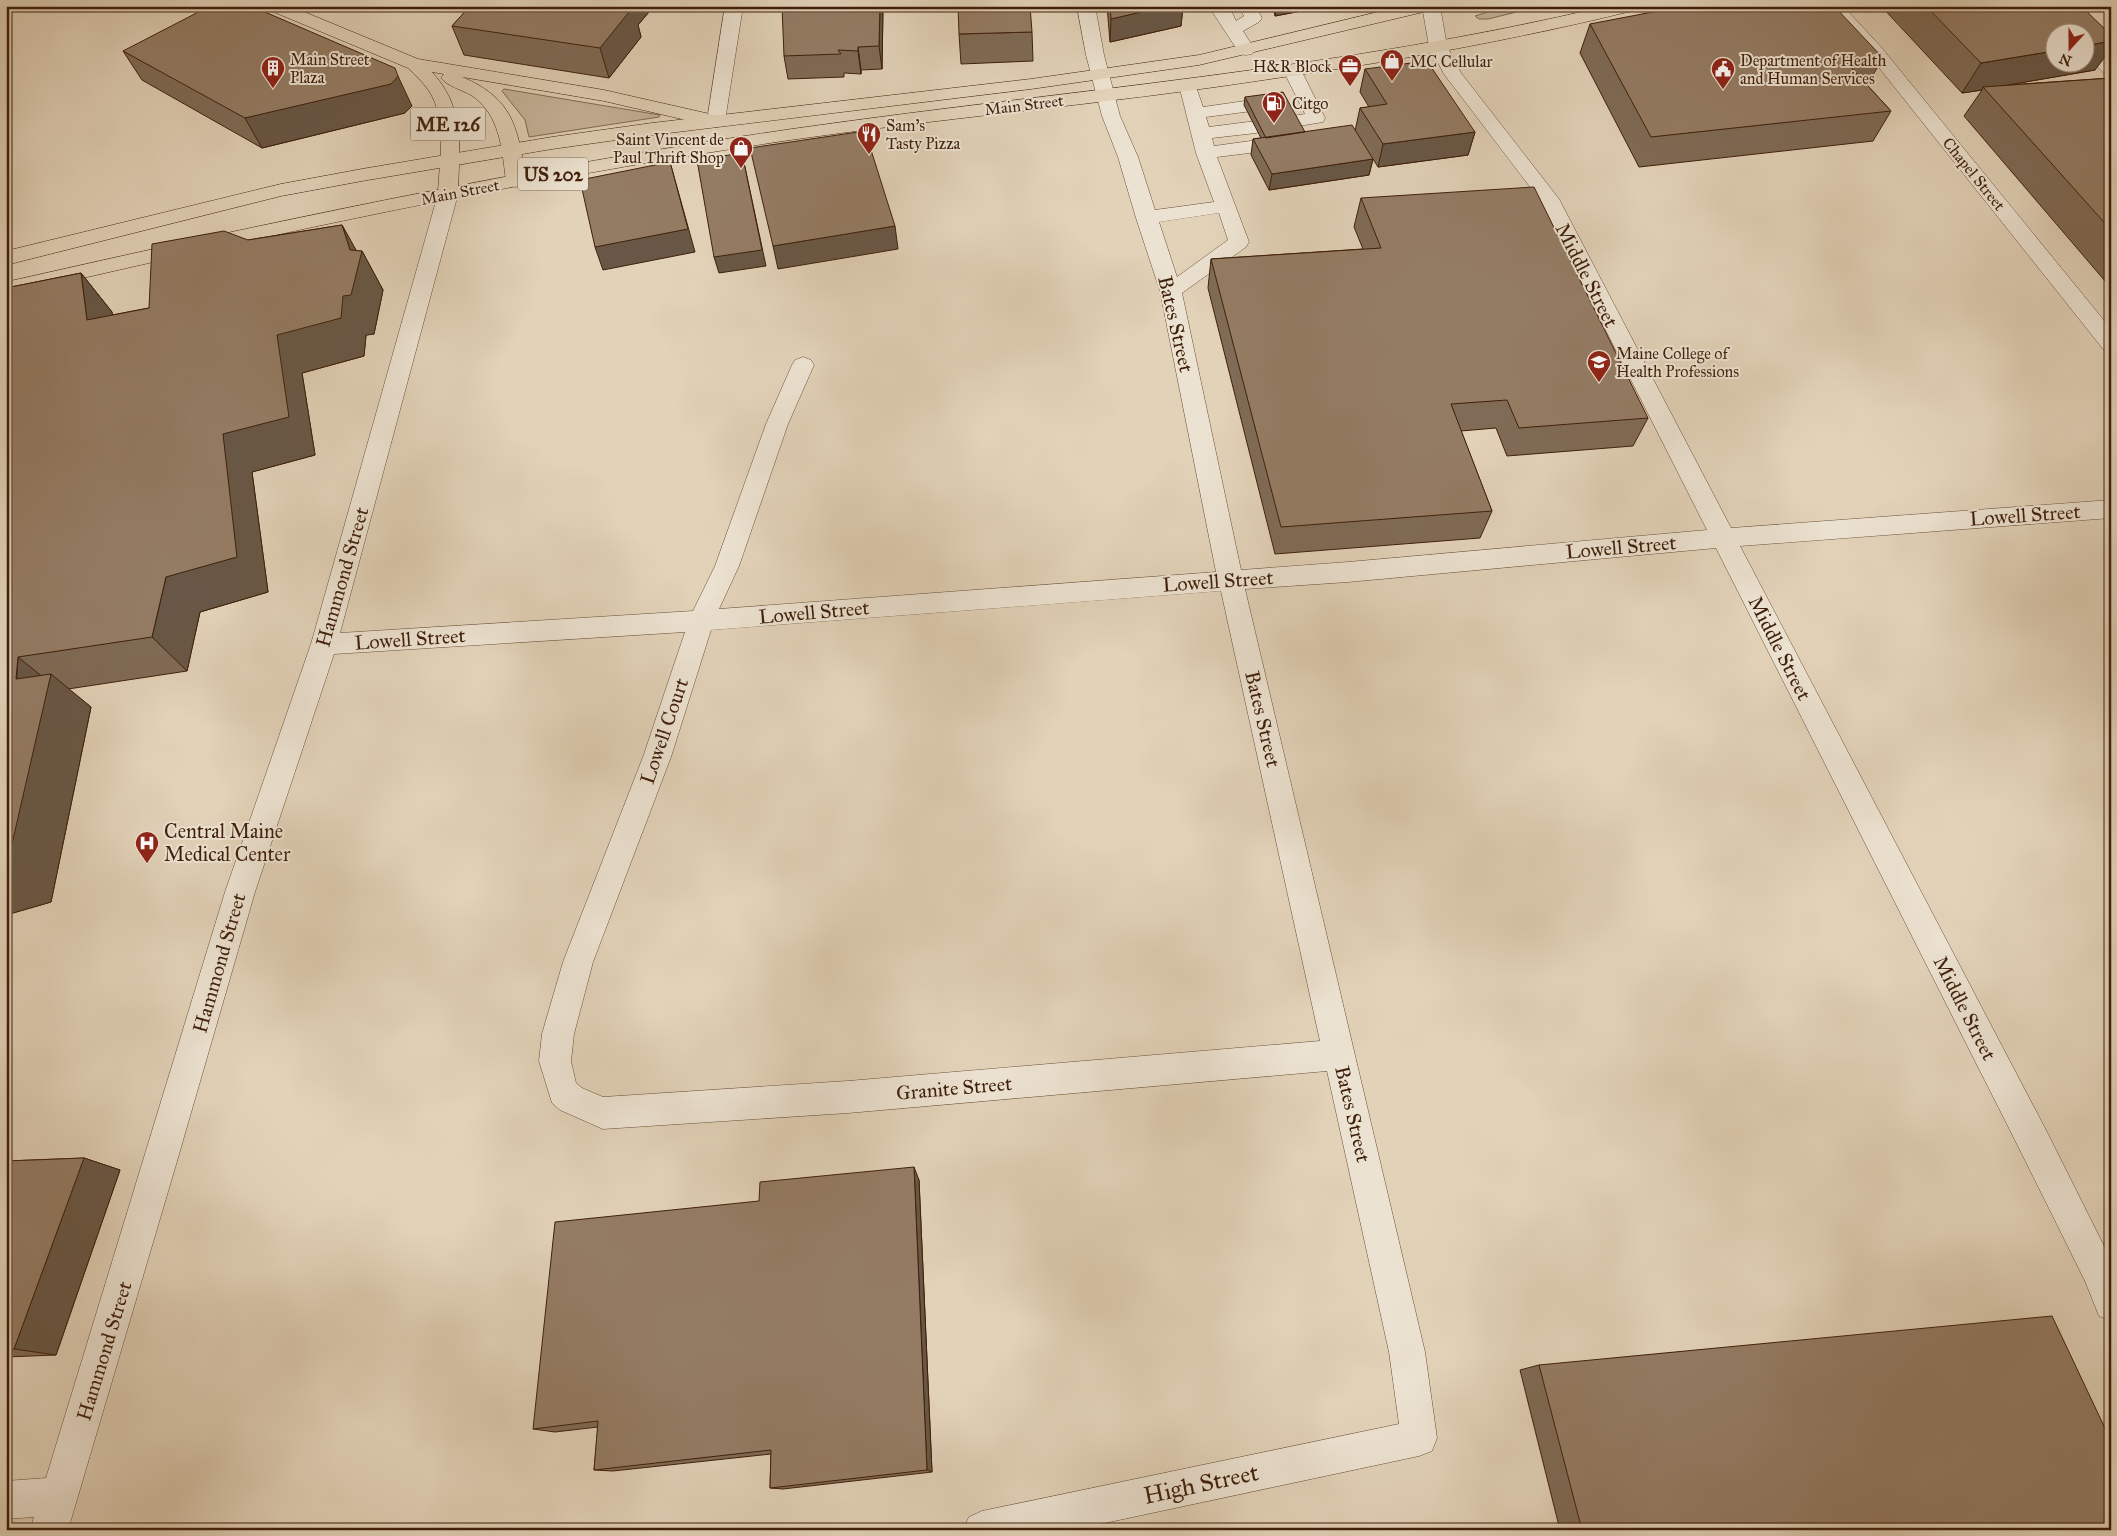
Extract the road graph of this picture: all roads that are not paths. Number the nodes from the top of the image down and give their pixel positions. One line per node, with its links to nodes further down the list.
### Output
1 (275, 6): 14 (main road, ME 126)
2 (734, 6): 22 (street)
3 (1086, 6): 17 (street, Bates Street)
4 (1220, 6): 10 (street)
5 (1426, 6): 12 (main road, Main Street / US 202)
6 (1431, 6): 11 (street, Middle Street)
7 (1833, 6): 37 (street, Chapel Street)
8 (1625, 7): 11 (main road, Main Street / US 202)
9 (1250, 10): 10 (street)
10 (1234, 29): 12 (street)
11 (1438, 46): 15 (main road, Main Street / US 202); 40 (street, Middle Street)
12 (1246, 50): 17 (main road, Main Street / US 202)
13 (2094, 53): 16 (street)
14 (414, 64): 22 (main road); 28 (main road); 29 (main road, ME 126)
15 (1292, 70): 18 (main road, Main Street / US 202); 21 (street)
16 (2111, 70)
17 (1102, 85): 18 (main road, Main Street / US 202); 22 (main road, Main Street / US 202); 30 (main road, Main Street / US 202); 33 (street, Bates Street)
18 (1188, 85): 20 (street)
19 (1245, 108): 20 (street)
20 (1196, 113): 26 (street)
21 (1316, 118): 23 (street); 25 (street)
22 (716, 121): 28 (main road, Main Street / US 202)
23 (1293, 121)
24 (1256, 127): 26 (street)
25 (1327, 136)
26 (1204, 144): 27 (street); 32 (street)
27 (1265, 145)
28 (512, 150): 29 (main road, Main Street / US 202); 30 (main road)
29 (448, 160): 31 (main road, ME 126); 34 (main road, Main Street / US 202)
30 (516, 181): 31 (main road, Main Street / US 202)
31 (448, 194): 35 (main road, Main Street / US 202); 43 (street, Hammond Street)
32 (1226, 206): 33 (street); 36 (street)
33 (1146, 218): 36 (street, Bates Street)
34 (6, 258)
35 (6, 288)
36 (1171, 291): 41 (street, Bates Street)
37 (2111, 344)
38 (803, 365): 42 (street, Lowell Court)
39 (2111, 509): 40 (street, Lowell Street)
40 (1723, 538): 41 (street, Lowell Street); 46 (street, Middle Street)
41 (1231, 581): 42 (street, Lowell Street); 44 (street, Bates Street)
42 (701, 621): 43 (street, Lowell Street); 45 (street, Lowell Court)
43 (324, 644): 49 (street, Hammond Street)
44 (1340, 1055): 45 (street, Granite Street); 47 (street, Bates Street)
45 (570, 1099)
46 (2111, 1304)
47 (1419, 1438): 50 (street, High Street)
48 (6, 1500): 49 (street)
49 (54, 1513)
50 (982, 1530)

